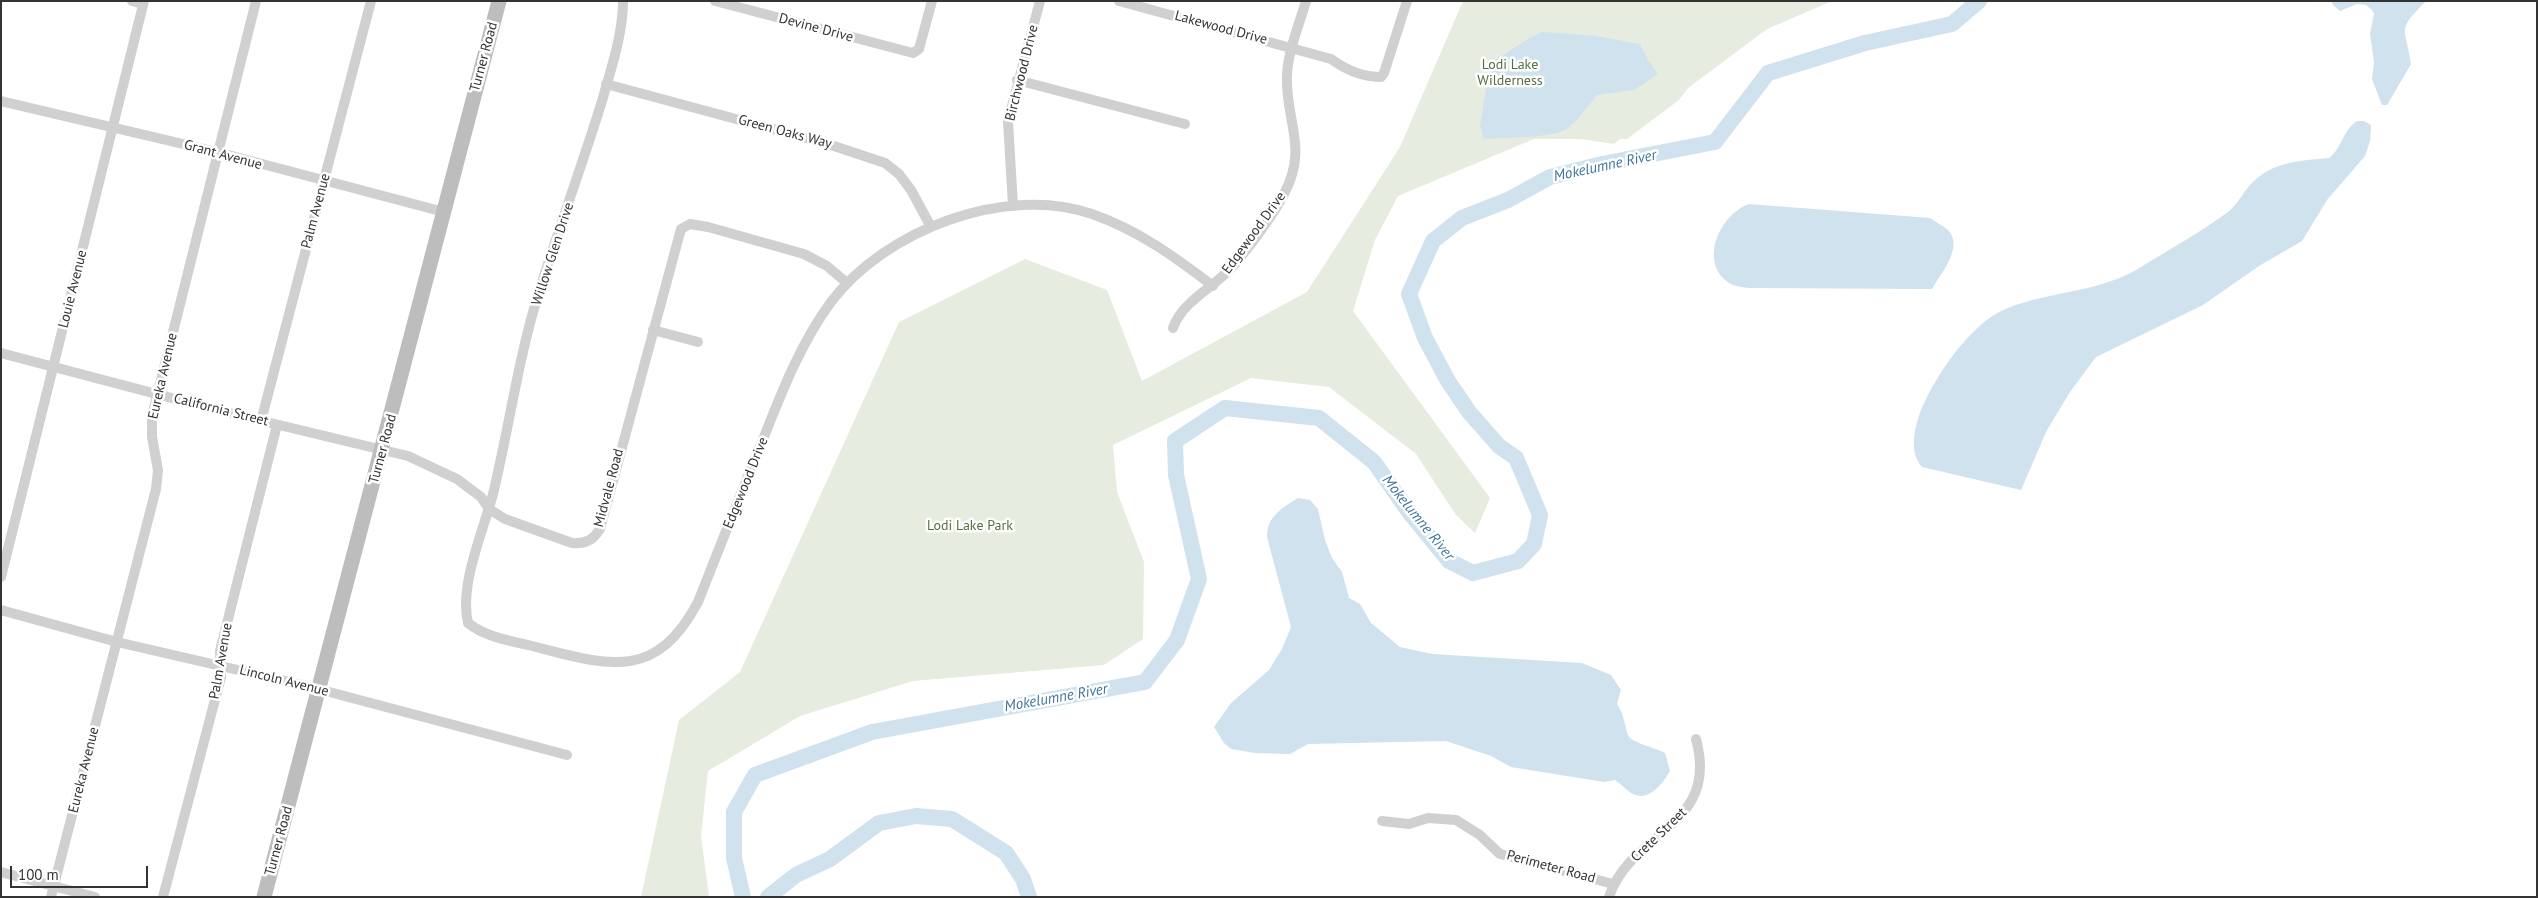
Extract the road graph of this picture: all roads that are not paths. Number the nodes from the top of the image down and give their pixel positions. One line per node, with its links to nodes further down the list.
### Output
1 (132, 1): 12 (street)
2 (256, 1): 19 (street, Eureka Avenue)
3 (371, 1): 20 (street, Palm Avenue)
4 (499, 1): 22 (main road, Turner Road)
5 (623, 1): 15 (street, Willow Glen Drive)
6 (715, 1): 7 (street, Devine Drive)
7 (932, 1)
8 (1040, 1): 14 (street, Birchwood Drive)
9 (1119, 1): 13 (street, Lakewood Drive)
10 (1306, 1): 13 (street, Edgewood Drive)
11 (1407, 1): 13 (street, Lakewood Drive)
12 (144, 3): 18 (street, Louie Avenue)
13 (1293, 47): 25 (street, Edgewood Drive)
14 (1017, 80): 17 (street); 21 (street, Birchwood Drive)
15 (606, 84): 23 (street, Green Oaks Way); 35 (street, Willow Glen Drive)
16 (2, 104): 18 (street, Grant Avenue)
17 (1185, 124)
18 (114, 127): 19 (street, Grant Avenue); 30 (street, Louie Avenue)
19 (217, 152): 20 (street, Grant Avenue); 31 (street, Eureka Avenue)
20 (323, 181): 22 (street, Grant Avenue); 32 (street, Palm Avenue)
21 (1013, 206): 23 (street, Edgewood Drive); 25 (street, Edgewood Drive)
22 (444, 212): 34 (main road, Turner Road)
23 (931, 227): 24 (street, Edgewood Drive)
24 (847, 283): 27 (street, Midvale Road); 35 (street, Edgewood Drive)
25 (1213, 286): 26 (street, Edgewood Drive)
26 (1173, 328)
27 (653, 330): 28 (street); 35 (street, Midvale Road)
28 (698, 342)
29 (1, 353): 30 (street, California Street)
30 (53, 367): 31 (street, California Street); 36 (street, Louie Avenue)
31 (158, 394): 32 (street, California Street); 38 (street, Eureka Avenue)
32 (260, 420): 33 (street, California Street)
33 (277, 424): 34 (street, California Street); 39 (street, Palm Avenue)
34 (382, 451): 35 (street); 40 (main road, Turner Road)
35 (489, 509)
36 (1, 578)
37 (1, 610): 38 (street, Lincoln Avenue)
38 (117, 642): 39 (street, Lincoln Avenue); 46 (street, Eureka Avenue)
39 (220, 665): 40 (street, Lincoln Avenue); 48 (street, Palm Avenue)
40 (319, 690): 42 (street, Lincoln Avenue); 49 (main road, Turner Road)
41 (1696, 739): 45 (street, Crete Street)
42 (567, 755)
43 (1382, 820): 45 (street, Perimeter Road)
44 (1, 872): 46 (street)
45 (1613, 884): 50 (street, Crete Street)
46 (53, 892): 47 (street)
47 (95, 897)
48 (163, 897)
49 (264, 897)
50 (1608, 897)

